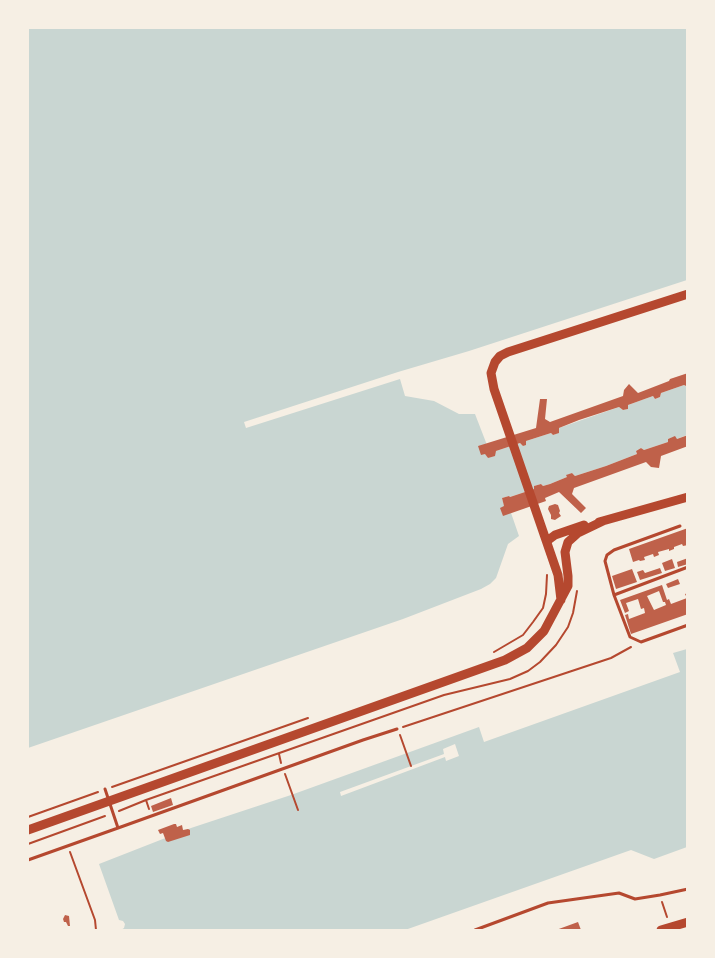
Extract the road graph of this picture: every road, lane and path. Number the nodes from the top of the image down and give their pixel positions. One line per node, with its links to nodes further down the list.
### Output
1 (688, 294): 5 (street)
2 (688, 497): 3 (street)
3 (603, 521): 5 (street); 6 (street)
4 (680, 526): 9 (lane)
5 (548, 544): 6 (street); 10 (street)
6 (566, 547): 10 (street)
7 (688, 567): 9 (lane)
8 (546, 572): 13 (path)
9 (614, 595): 12 (lane)
10 (561, 601): 20 (street)
11 (688, 625): 12 (lane)
12 (642, 641): 15 (path)
13 (492, 654)
14 (308, 718): 18 (path)
15 (397, 729): 16 (path); 22 (lane)
16 (411, 766)
17 (286, 776): 21 (path)
18 (105, 790): 20 (lane); 23 (path)
19 (146, 800): 22 (path)
20 (109, 802): 24 (lane); 25 (street)
21 (298, 810)
22 (152, 816): 24 (lane)
23 (28, 817)
24 (118, 828): 26 (lane)
25 (28, 830)
26 (68, 846): 27 (lane); 32 (path)
27 (28, 860)
28 (688, 889): 33 (lane)
29 (663, 904): 30 (path)
30 (668, 918)
31 (688, 922): 34 (street)
32 (96, 930)
33 (475, 930)
34 (661, 930)

